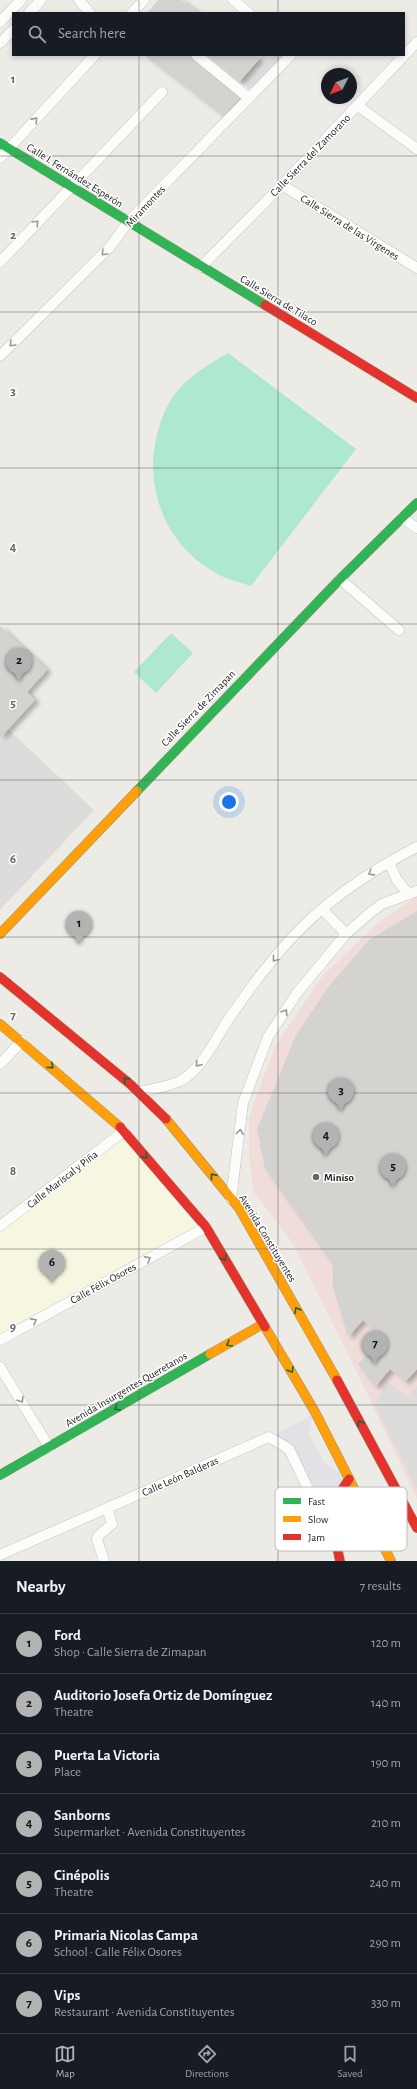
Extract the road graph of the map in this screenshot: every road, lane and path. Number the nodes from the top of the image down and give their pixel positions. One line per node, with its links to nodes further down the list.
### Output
1 (22, 0): 10 (street)
2 (41, 0): 6 (street)
3 (79, 0): 7 (street)
4 (144, 0): 8 (street)
5 (233, 0): 9 (street)
6 (30, 12)
7 (89, 12)
8 (133, 12)
9 (248, 12)
10 (0, 22)
11 (12, 31): 13 (street)
12 (417, 42): 14 (street, Calle Sierra del Zamorano)
13 (0, 43)
14 (405, 55)
15 (94, 56): 23 (street, one-way to 15)
16 (197, 56): 20 (street)
17 (289, 56): 20 (street, Miramontes)
18 (404, 56): 21 (street, Calle Sierra del Zamorano)
19 (162, 92): 27 (street)
20 (249, 98): 28 (street, Miramontes)
21 (358, 106): 24 (street); 26 (street, Calle Sierra del Zamorano)
22 (0, 142): 23 (street, Calle I. Fernández Esperón)
23 (9, 148): 25 (street); 27 (street, Calle I. Fernández Esperón)
24 (417, 149)
25 (0, 158)
26 (282, 185): 30 (street, Calle Sierra del Zamorano); 31 (street, Calle Sierra de las Vírgenes)
27 (70, 186): 28 (street, Calle I. Fernández Esperón); 29 (street, one-way to 27)
28 (128, 222): 30 (street, Calle Sierra de Tilaco); 32 (street, Miramontes, one-way to 32)
29 (0, 262)
30 (201, 267): 33 (street, Calle Sierra de Tilaco)
31 (417, 268)
32 (0, 356)
33 (417, 398)
34 (417, 503): 35 (street, Calle Sierra de Zimapan)
35 (402, 518): 36 (street); 37 (street, Calle Sierra de Zimapan)
36 (417, 528)
37 (340, 579): 38 (street); 43 (street, Calle Sierra de Zimapan)
38 (399, 630)
39 (417, 847): 40 (street)
40 (389, 862): 41 (street); 42 (street, one-way to 42)
41 (412, 892): 44 (street)
42 (322, 909): 44 (street); 49 (street, one-way to 49)
43 (0, 934)
44 (346, 934): 51 (street, one-way to 44)
45 (0, 977): 49 (street, Avenida Constituyentes, one-way to 45)
46 (0, 1024): 47 (street)
47 (22, 1041): 48 (street); 50 (street, one-way to 50)
48 (0, 1064)
49 (139, 1092): 51 (street, Avenida Constituyentes, one-way to 49)
50 (124, 1131): 52 (street, Calle Mariscal y Piña); 53 (street, one-way to 53)
51 (231, 1198): 63 (street, Avenida Constituyentes, one-way to 51)
52 (0, 1226)
53 (206, 1227): 54 (street, one-way to 54); 55 (street, Calle Félix Osores, one-way to 53)
54 (263, 1324): 57 (street, Avenida Insurgentes Queretanos, one-way to 57); 59 (street, one-way to 59)
55 (0, 1340)
56 (0, 1367): 57 (street, one-way to 57)
57 (49, 1446): 58 (street, Avenida Insurgentes Queretanos)
58 (0, 1475)
59 (349, 1479): 61 (street); 62 (street)
60 (307, 1487): 64 (street, Calle León Balderas)
61 (344, 1487)
62 (353, 1487)
63 (395, 1487)
64 (107, 1508): 69 (street, Calle León Balderas); 70 (street)
65 (407, 1509): 66 (street, Avenida Constituyentes, one-way to 65)
66 (417, 1528)
67 (338, 1551): 71 (street)
68 (386, 1551): 72 (street)
69 (0, 1555)
70 (104, 1561)
71 (340, 1561)
72 (391, 1561)

